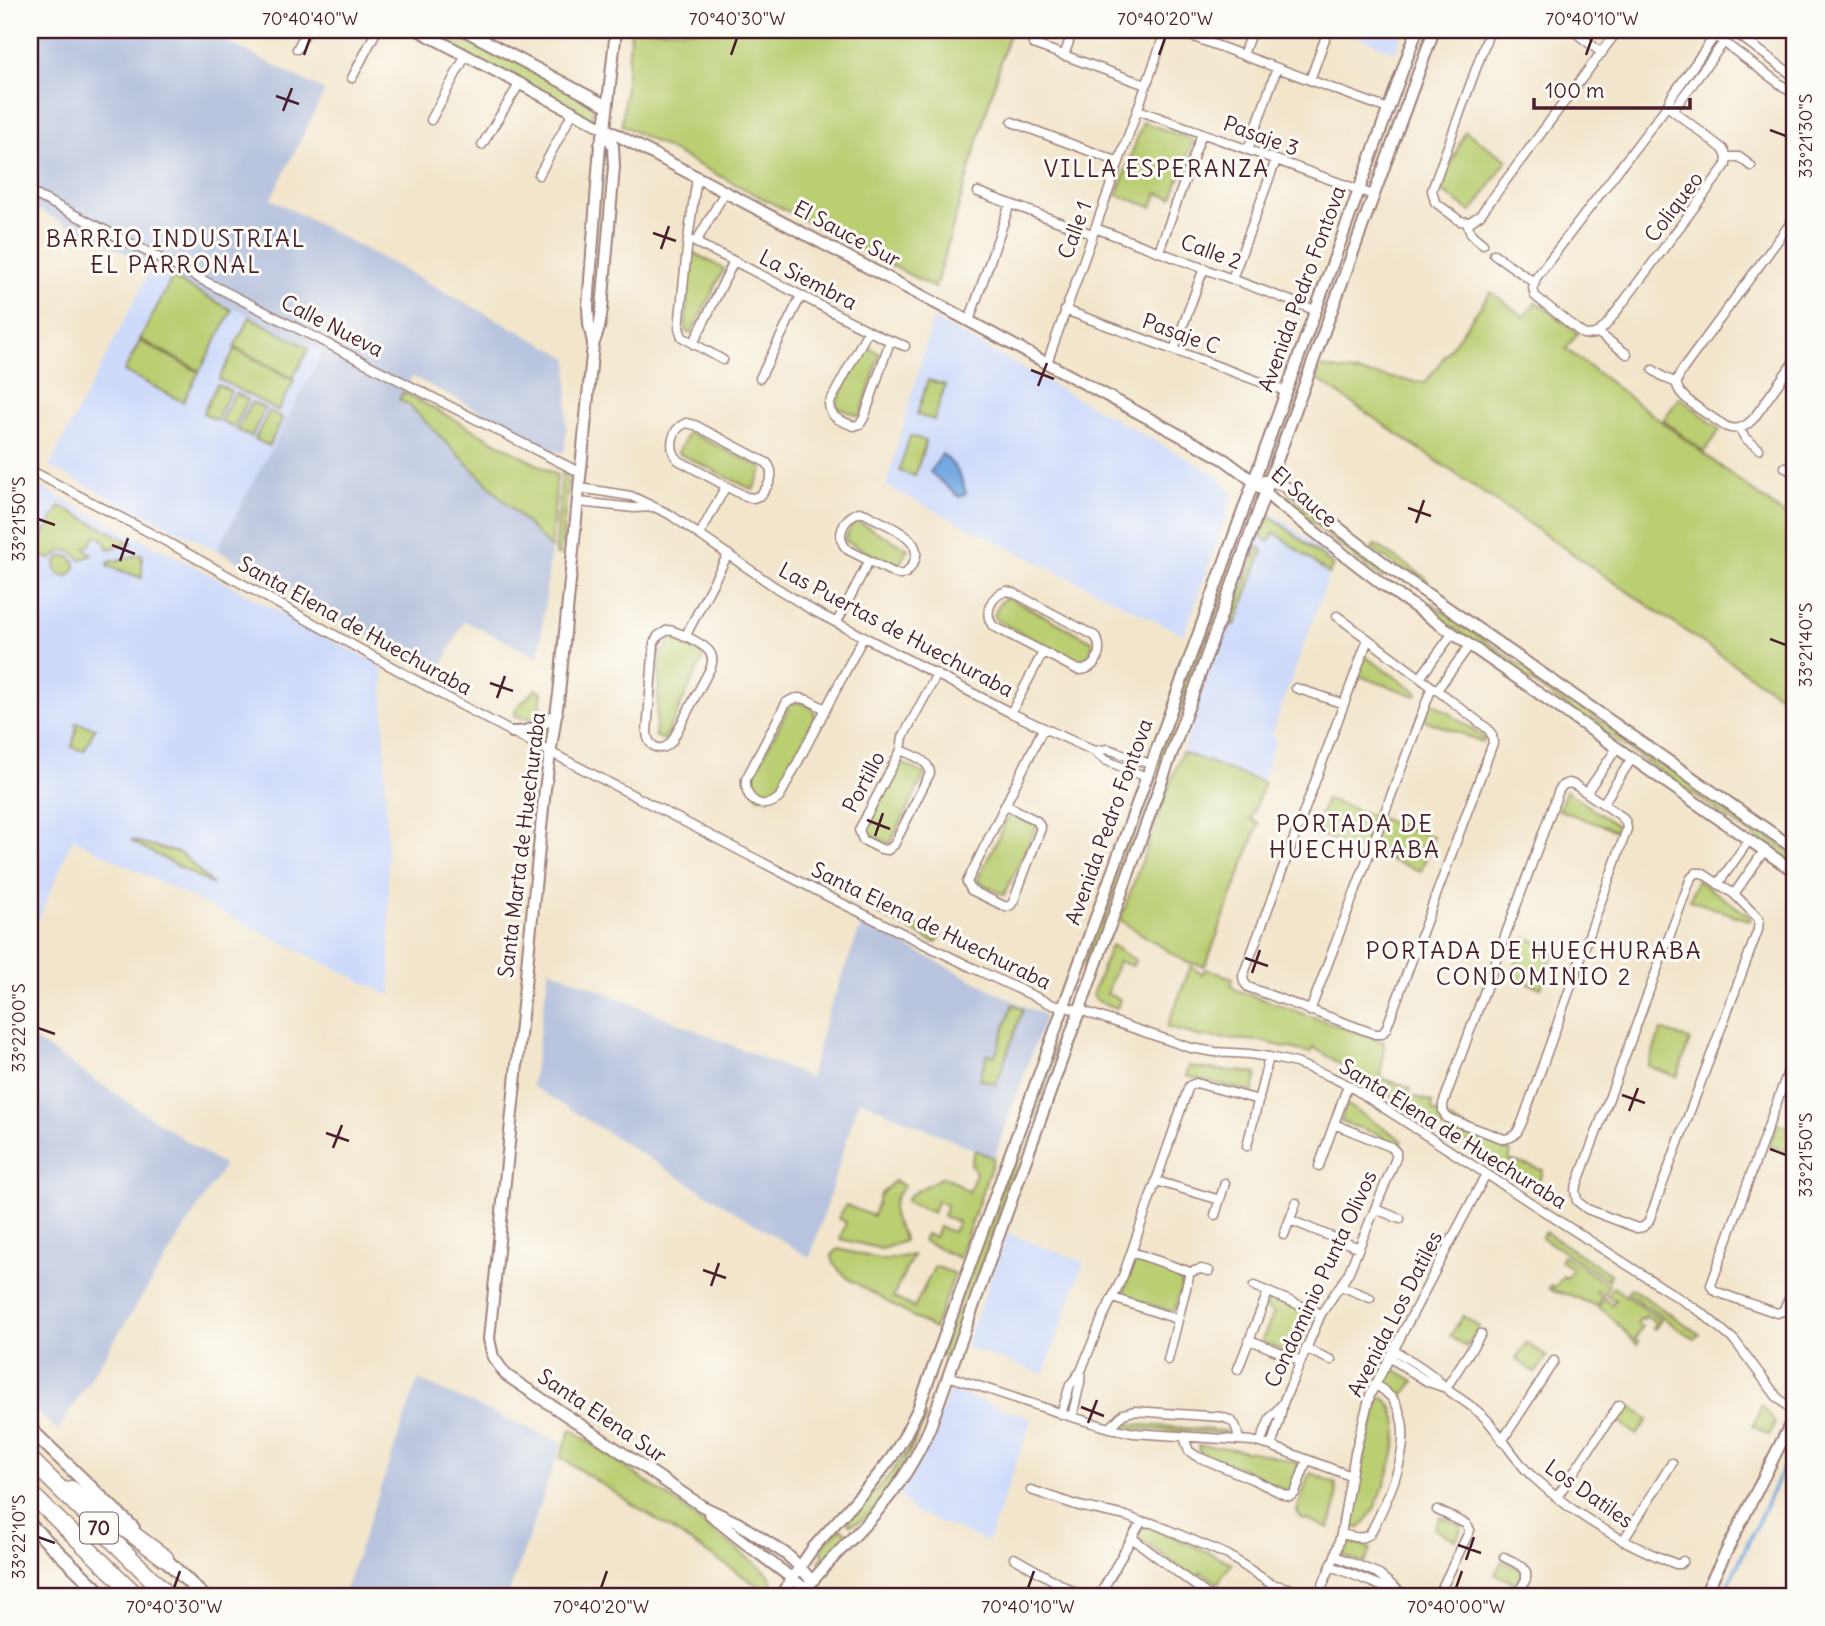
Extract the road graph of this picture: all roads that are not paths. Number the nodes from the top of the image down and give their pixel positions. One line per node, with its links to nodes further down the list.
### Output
1 (307, 30): 21 (street)
2 (377, 30): 28 (street)
3 (418, 30): 23 (street, El Sauce Sur)
4 (464, 30): 33 (street)
5 (616, 30): 33 (street, Santa Marta de Huechuraba)
6 (1073, 30): 24 (street)
7 (1166, 30): 31 (street, Calle 1)
8 (1175, 30): 25 (street)
9 (1252, 30): 25 (street)
10 (1417, 30): 35 (street, Avenida Pedro Fontova)
11 (1434, 30): 54 (street, Avenida Pedro Fontova)
12 (1490, 30): 57 (street)
13 (1572, 30): 22 (street)
14 (1618, 30): 22 (street)
15 (1707, 30): 17 (street)
16 (1732, 30): 27 (street)
17 (1717, 33): 19 (street); 34 (street)
18 (1326, 36): 29 (street)
19 (1724, 42): 32 (street); 34 (street)
20 (1033, 44): 24 (street)
21 (297, 49)
22 (1602, 53): 57 (street)
23 (466, 55): 30 (street, El Sauce Sur); 38 (street)
24 (1064, 55): 31 (street)
25 (1243, 55): 26 (street)
26 (1277, 68): 29 (street); 43 (street)
27 (1795, 77)
28 (352, 78)
29 (1310, 80): 35 (street)
30 (520, 83): 37 (street, El Sauce Sur); 42 (street)
31 (1146, 85): 36 (street, Calle 1)
32 (1795, 94)
33 (607, 106): 40 (street, Santa Marta de Huechuraba)
34 (1670, 108): 44 (street, Coliqueo); 66 (street)
35 (1388, 109): 50 (street, Avenida Pedro Fontova)
36 (1138, 110): 41 (street, Pasaje 3); 46 (street, Calle 1)
37 (573, 112): 40 (street, El Sauce Sur); 48 (street)
38 (431, 120)
39 (1012, 122): 46 (street)
40 (605, 129): 49 (street, El Sauce Sur); 89 (street, Santa Marta de Huechuraba)
41 (1202, 133): 43 (street, Pasaje 3); 61 (street)
42 (482, 145)
43 (1248, 150): 45 (street, Pasaje 3)
44 (1727, 156): 47 (street); 72 (street, Coliqueo)
45 (1276, 160): 50 (street, Pasaje 3); 65 (street)
46 (1119, 162): 58 (street, Calle 1)
47 (1751, 166)
48 (539, 175)
49 (697, 177): 52 (street, El Sauce Sur); 59 (street)
50 (1358, 190): 54 (street, Pasaje 3); 69 (street, Avenida Pedro Fontova)
51 (30, 192): 89 (street, Calle Nueva)
52 (725, 192): 59 (street); 70 (street, El Sauce Sur)
53 (978, 192): 55 (street, Calle 2)
54 (1373, 195): 92 (street, Avenida Pedro Fontova)
55 (1010, 204): 58 (street, Calle 2); 70 (street)
56 (1795, 217): 83 (street)
57 (1467, 222): 60 (street)
58 (1094, 231): 61 (street, Calle 2); 68 (street, Calle 1)
59 (692, 241): 63 (street, La Siembra); 74 (street)
60 (1483, 244)
61 (1158, 251): 64 (street, Calle 2)
62 (1494, 254): 66 (street)
63 (734, 261): 67 (street, La Siembra); 74 (street)
64 (1204, 268): 65 (street, Calle 2); 76 (street)
65 (1232, 279): 69 (street, Calle 2)
66 (1535, 283): 72 (street)
67 (801, 296): 71 (street, La Siembra); 82 (street)
68 (1065, 310): 76 (street, Pasaje C); 80 (street, Calle 1)
69 (1315, 310): 84 (street, Avenida Pedro Fontova)
70 (969, 321): 80 (street, El Sauce Sur)
71 (868, 331): 73 (street, La Siembra); 73 (street)
72 (1598, 332): 77 (street)
73 (890, 341): 75 (street, La Siembra)
74 (693, 344): 78 (street)
75 (905, 346)
76 (1174, 350): 84 (street, Pasaje C)
77 (1627, 354)
78 (723, 360)
79 (1795, 360): 85 (street)
80 (1047, 363): 91 (street, El Sauce Sur)
81 (1653, 370): 83 (street)
82 (760, 378)
83 (1677, 383): 85 (street)
84 (1285, 391): 91 (street, Avenida Pedro Fontova)
85 (1739, 428): 86 (street)
86 (1759, 449)
87 (1785, 467): 90 (street)
88 (30, 470): 122 (street, Santa Elena de Huechuraba)
89 (581, 473): 94 (street, Santa Marta de Huechuraba)
90 (1795, 474)
91 (1252, 481): 92 (street, El Sauce); 95 (street, El Sauce); 128 (street, Avenida Pedro Fontova)
92 (1269, 481): 95 (street, Avenida Pedro Fontova); 101 (street, El Sauce)
93 (726, 486): 93 (street); 98 (street)
94 (580, 488): 96 (street, Santa Marta de Huechuraba); 97 (street, Las Puertas de Huechuraba)
95 (1265, 493): 102 (street, El Sauce); 140 (street, Avenida Pedro Fontova)
96 (579, 502): 97 (street, Las Puertas de Huechuraba); 119 (street, Santa Marta de Huechuraba)
97 (652, 507): 98 (street, Las Puertas de Huechuraba)
98 (700, 534): 99 (street, Las Puertas de Huechuraba)
99 (728, 554): 106 (street, Las Puertas de Huechuraba); 109 (street)
100 (869, 561): 100 (street); 106 (street)
101 (1393, 570): 102 (street); 103 (street, El Sauce)
102 (1381, 584): 104 (street, El Sauce)
103 (1433, 598): 104 (street); 134 (street, El Sauce)
104 (1420, 611): 107 (street, El Sauce)
105 (1337, 616): 110 (street)
106 (837, 622): 108 (street, Las Puertas de Huechuraba)
107 (1452, 634): 111 (street, El Sauce); 114 (street)
108 (864, 636): 113 (street, Las Puertas de Huechuraba); 118 (street)
109 (685, 637): 109 (street)
110 (1368, 639): 114 (street); 117 (street)
111 (1469, 646): 116 (street); 123 (street, El Sauce)
112 (1043, 652): 112 (street); 120 (street)
113 (937, 674): 120 (street, Las Puertas de Huechuraba); 124 (street, Portillo)
114 (1420, 678): 116 (street)
115 (1296, 688): 117 (street)
116 (1434, 689): 141 (street); 141 (street)
117 (1344, 704): 141 (street)
118 (825, 709): 118 (street)
119 (557, 713): 122 (street); 126 (street, Santa Marta de Huechuraba)
120 (1011, 713): 121 (street, Las Puertas de Huechuraba)
121 (1043, 729): 125 (street, Las Puertas de Huechuraba); 132 (street)
122 (512, 732): 126 (street, Santa Elena de Huechuraba)
123 (1617, 748): 127 (street, El Sauce); 130 (street)
124 (901, 750): 124 (street, Portillo)
125 (1094, 751): 128 (street, Las Puertas de Huechuraba); 129 (street, Las Puertas de Huechuraba)
126 (550, 752): 139 (street, Santa Elena de Huechuraba); 173 (street, Santa Marta de Huechuraba)
127 (1632, 758): 131 (street); 133 (street, El Sauce)
128 (1150, 764): 129 (street, Avenida Pedro Fontova)
129 (1146, 777): 139 (street, Avenida Pedro Fontova)
130 (1587, 792): 131 (street); 131 (street)
131 (1603, 804)
132 (1006, 805): 132 (street)
133 (1749, 840): 135 (street, El Sauce); 137 (street)
134 (1795, 849)
135 (1764, 851): 136 (street, El Sauce); 138 (street)
136 (1795, 872)
137 (1718, 884): 138 (street); 138 (street)
138 (1734, 894)
139 (1062, 1007): 140 (street, Santa Elena de Huechuraba); 206 (street, Avenida Pedro Fontova)
140 (1080, 1010): 143 (street, Santa Elena de Huechuraba); 182 (street, Avenida Pedro Fontova)
141 (1310, 1011)
142 (1795, 1052): 165 (street)
143 (1269, 1057): 144 (street, Santa Elena de Huechuraba); 145 (street)
144 (1348, 1085): 146 (street); 149 (street, Santa Elena de Huechuraba)
145 (1259, 1100): 147 (street); 150 (street)
146 (1334, 1124): 148 (street); 154 (street, Condominio Punta Olivos)
147 (1247, 1146)
148 (1319, 1166)
149 (1486, 1174): 175 (street, Avenida Los Datiles); 188 (street, Santa Elena de Huechuraba)
150 (1157, 1181): 152 (street); 160 (street)
151 (1225, 1183): 152 (street)
152 (1220, 1200): 155 (street)
153 (1296, 1203): 157 (street)
154 (1376, 1209): 156 (street); 159 (street, Condominio Punta Olivos)
155 (1215, 1215)
156 (1400, 1219)
157 (1290, 1220): 158 (street); 159 (street)
158 (1284, 1235)
159 (1359, 1248): 164 (street, Condominio Punta Olivos)
160 (1132, 1252): 162 (street); 167 (street)
161 (1209, 1271): 162 (street)
162 (1190, 1272): 170 (street)
163 (1254, 1286): 166 (street)
164 (1341, 1286): 168 (street); 169 (street, Condominio Punta Olivos)
165 (1795, 1287)
166 (1268, 1292): 169 (street); 172 (street)
167 (1113, 1298): 170 (street); 181 (street)
168 (1370, 1298)
169 (1321, 1314): 174 (street, Condominio Punta Olivos)
170 (1177, 1320): 176 (street)
171 (1481, 1334): 184 (street)
172 (1250, 1340): 178 (street); 180 (street)
173 (490, 1349): 204 (street, Santa Elena Sur)
174 (1306, 1349): 177 (street); 178 (street, Condominio Punta Olivos)
175 (1391, 1353): 183 (street, Avenida Los Datiles); 184 (street, Los Datiles)
176 (1168, 1360)
177 (1331, 1360)
178 (1301, 1361): 185 (street, Condominio Punta Olivos)
179 (1554, 1361): 194 (street)
180 (1238, 1369)
181 (1081, 1371): 187 (street); 189 (street)
182 (948, 1376): 187 (street); 209 (street, Avenida Pedro Fontova)
183 (1375, 1384): 200 (street, Avenida Los Datiles); 210 (street)
184 (1446, 1388): 194 (street, Los Datiles)
185 (1283, 1403): 195 (street, Condominio Punta Olivos); 196 (street)
186 (1619, 1405): 203 (street)
187 (1060, 1413): 189 (street)
188 (1795, 1414): 237 (street)
189 (1072, 1417): 190 (street)
190 (1111, 1428): 192 (street); 193 (street)
191 (30, 1429): 215 (main road)
192 (1184, 1437): 193 (street); 198 (street)
193 (1239, 1440): 195 (street)
194 (1502, 1441): 203 (street, Los Datiles)
195 (1260, 1443): 196 (street)
196 (1271, 1446): 198 (street)
197 (30, 1459): 215 (highway); 226 (highway, 70)
198 (1307, 1460): 200 (street)
199 (1672, 1463): 212 (street)
200 (1351, 1476): 210 (street, Avenida Los Datiles)
201 (1031, 1490): 207 (street)
202 (32, 1495): 225 (highway, 70)
203 (1557, 1497): 212 (street, Los Datiles)
204 (702, 1506): 218 (street, Santa Elena Sur); 220 (street, Santa Elena Sur)
205 (1437, 1510): 235 (street)
206 (844, 1511): 209 (street); 218 (street, Avenida Pedro Fontova)
207 (1141, 1522): 211 (street); 221 (street)
208 (30, 1525): 224 (main road)
209 (860, 1529): 222 (street, Avenida Pedro Fontova)
210 (1341, 1534): 213 (street, Avenida Los Datiles)
211 (1132, 1538): 230 (street); 231 (street)
212 (1623, 1541): 217 (street, Los Datiles)
213 (1335, 1556): 219 (street, Avenida Los Datiles); 223 (street)
214 (1504, 1557): 236 (street)
215 (165, 1558): 227 (main road)
216 (1014, 1559): 229 (street)
217 (1683, 1561)
218 (799, 1566): 220 (street, Avenida Pedro Fontova); 222 (street, Santa Elena Sur)
219 (1331, 1566): 223 (street); 234 (street, Avenida Los Datiles)
220 (792, 1578): 222 (street, Santa Elena Sur); 228 (street, Avenida Pedro Fontova)
221 (1271, 1584): 232 (street); 233 (street)
222 (806, 1589)
223 (1404, 1595)
224 (104, 1596)
225 (136, 1596)
226 (169, 1596)
227 (203, 1596)
228 (780, 1596)
229 (1081, 1596)
230 (1099, 1596)
231 (1209, 1596)
232 (1282, 1596)
233 (1305, 1596)
234 (1318, 1596)
235 (1438, 1596)
236 (1517, 1596)
237 (1704, 1596)

